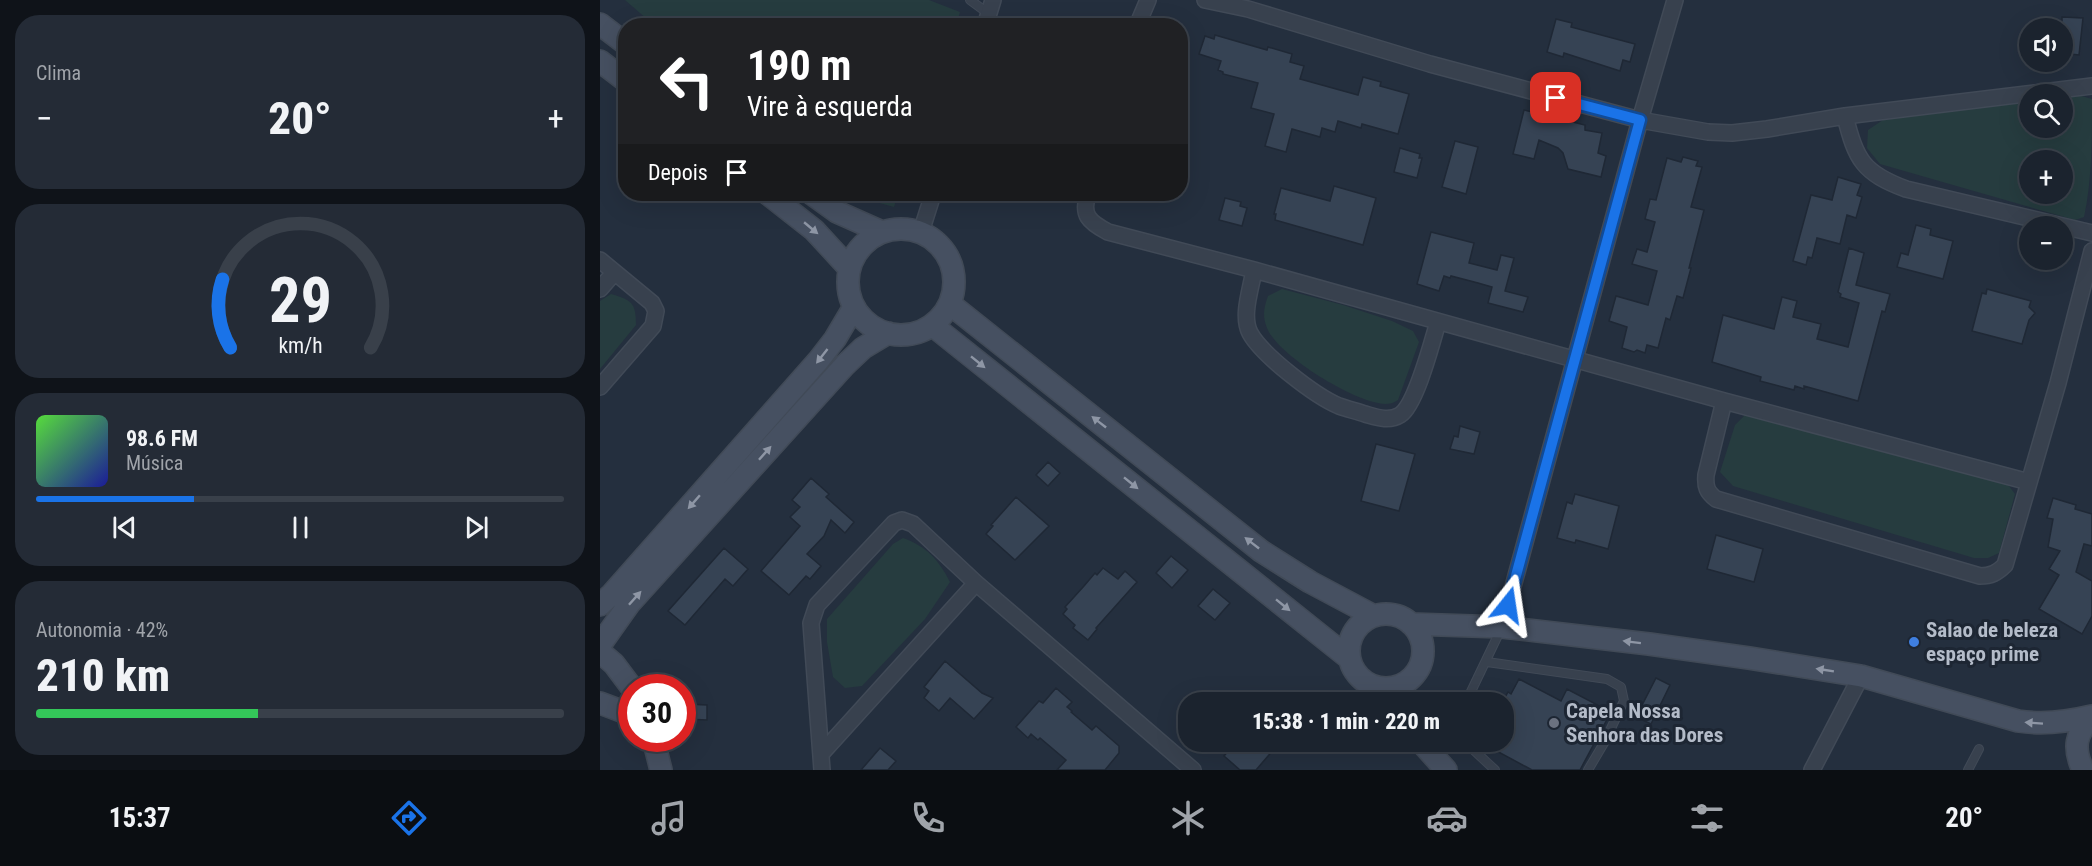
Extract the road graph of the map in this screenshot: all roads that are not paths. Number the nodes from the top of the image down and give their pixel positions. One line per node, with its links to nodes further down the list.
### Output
1 (970, 0): 6 (lane)
2 (1148, 0): 7 (street)
3 (1205, 0): 5 (street)
4 (1675, 0): 14 (street)
5 (1248, 4): 14 (street)
6 (989, 13)
7 (1140, 18)
8 (600, 24): 9 (street)
9 (618, 38)
10 (600, 61): 11 (street)
11 (618, 75)
12 (2092, 86): 13 (street)
13 (1845, 117): 14 (street); 21 (street)
14 (1640, 120): 33 (street)
15 (777, 201): 24 (street, one-way to 24)
16 (822, 201): 19 (street)
17 (931, 201): 20 (street)
18 (1087, 201): 25 (street)
19 (882, 232): 20 (street); 24 (street)
20 (921, 232): 28 (street)
21 (2092, 233)
22 (2092, 251): 36 (street)
23 (600, 260): 26 (street)
24 (849, 268): 29 (street)
25 (1254, 270): 30 (street); 30 (street)
26 (614, 273): 27 (street); 34 (street)
27 (600, 289)
28 (950, 304): 31 (street); 39 (street, one-way to 28)
29 (854, 307): 32 (street); 38 (street, one-way to 38)
30 (1438, 322): 33 (street)
31 (932, 325): 32 (street); 43 (street, one-way to 43)
32 (888, 333): 42 (street, one-way to 32)
33 (1576, 361): 35 (street); 41 (street)
34 (600, 387)
35 (1724, 402): 36 (street); 36 (street)
36 (2029, 482)
37 (976, 582): 57 (street); 57 (street); 61 (street)
38 (600, 604)
39 (1374, 616): 40 (street); 43 (street)
40 (1410, 624): 41 (street); 47 (street)
41 (1502, 627): 44 (lane); 46 (street, one-way to 41)
42 (600, 655): 45 (street)
43 (1350, 659): 47 (street)
44 (1487, 662): 49 (lane); 63 (lane)
45 (622, 674)
46 (1861, 676): 52 (street, one-way to 46); 64 (street)
47 (1373, 686): 48 (street)
48 (1378, 692)
49 (1471, 692)
50 (600, 703): 51 (street)
51 (618, 710)
52 (2092, 717): 66 (street)
53 (1979, 749): 65 (lane)
54 (656, 752): 59 (street)
55 (1428, 752): 58 (street)
56 (1476, 752): 62 (lane)
57 (821, 754): 60 (street)
58 (1438, 767)
59 (661, 770)
60 (822, 770)
61 (1193, 770)
62 (1495, 770)
63 (1588, 770)
64 (1812, 770)
65 (1968, 770)
66 (2083, 770)

